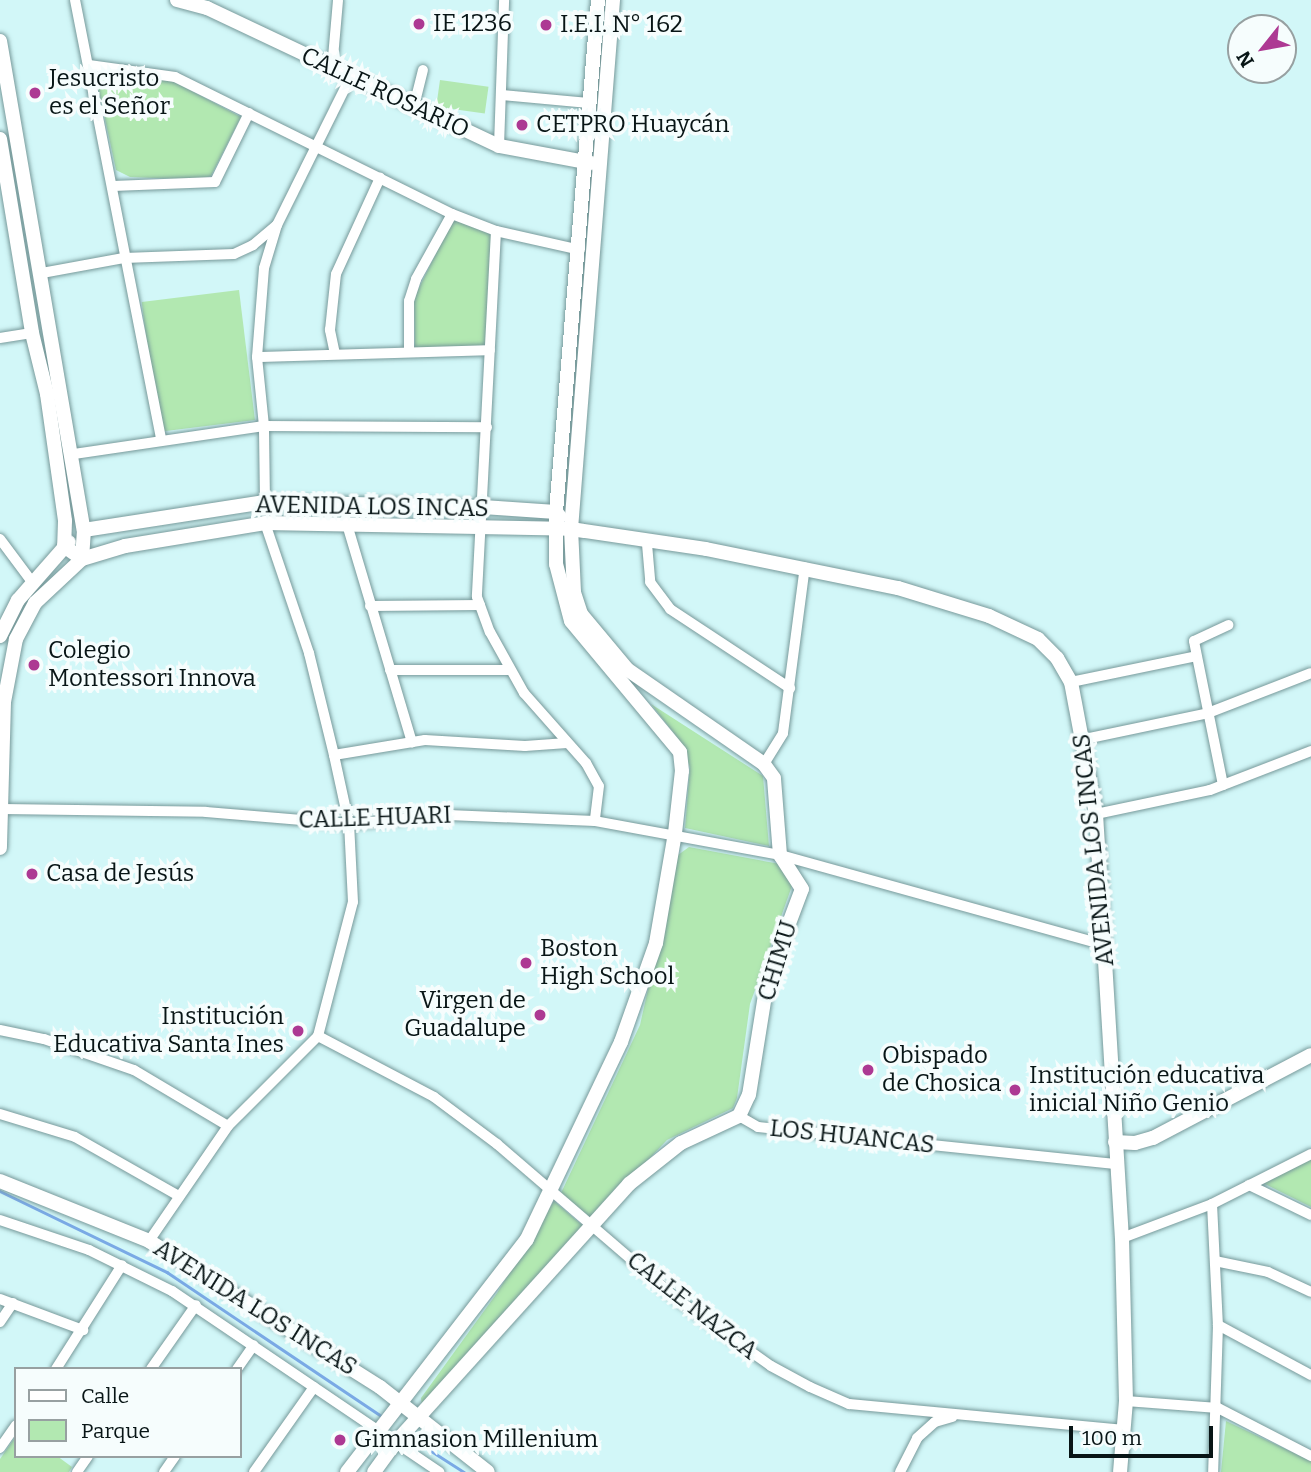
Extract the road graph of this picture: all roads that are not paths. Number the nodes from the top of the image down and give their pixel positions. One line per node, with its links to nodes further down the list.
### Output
1 (75, 0): 8 (street)
2 (338, 0): 9 (street)
3 (504, 0): 12 (street)
4 (598, 0): 13 (main road)
5 (613, 0): 21 (main road)
6 (180, 1): 9 (main road, CALLE ROSARIO)
7 (0, 41): 19 (main road)
8 (89, 65): 15 (street); 23 (street)
9 (332, 69): 11 (main road, CALLE ROSARIO)
10 (423, 70): 14 (street)
11 (350, 78): 14 (main road, CALLE ROSARIO); 17 (street)
12 (502, 95): 13 (street); 18 (street)
13 (589, 103): 21 (main road)
14 (414, 106): 18 (main road, CALLE ROSARIO)
15 (249, 113): 17 (street); 23 (street)
16 (0, 139): 20 (main road)
17 (318, 144): 22 (street); 25 (street)
18 (499, 146): 21 (main road, CALLE ROSARIO)
19 (20, 152): 20 (main road); 29 (main road)
20 (3, 156): 30 (main road)
21 (592, 163): 27 (main road); 49 (main road)
22 (380, 178): 24 (street); 34 (street)
23 (113, 186): 28 (street)
24 (452, 214): 26 (street); 33 (street)
25 (277, 225): 28 (street); 35 (street)
26 (496, 231): 27 (street); 32 (street)
27 (580, 250): 44 (main road)
28 (124, 258): 29 (street); 40 (street)
29 (42, 273): 36 (main road)
30 (32, 333): 31 (street); 37 (main road)
31 (0, 338)
32 (491, 350): 33 (street); 39 (street)
33 (410, 352): 34 (street)
34 (335, 354): 35 (street)
35 (257, 357): 38 (street)
36 (63, 392): 37 (main road); 41 (main road)
37 (47, 394): 52 (main road)
38 (264, 426): 39 (street); 40 (street); 42 (street)
39 (487, 428): 43 (street)
40 (161, 438): 41 (street)
41 (74, 454): 48 (main road)
42 (265, 502): 43 (main road, AVENIDA LOS INCAS); 48 (main road, AVENIDA LOS INCAS)
43 (483, 507): 44 (main road, AVENIDA LOS INCAS); 47 (street)
44 (556, 512): 49 (main road)
45 (346, 522): 46 (main road, AVENIDA LOS INCAS); 47 (main road, AVENIDA LOS INCAS); 57 (street)
46 (265, 523): 53 (main road, AVENIDA LOS INCAS); 71 (street)
47 (482, 528): 49 (main road, AVENIDA LOS INCAS); 56 (street)
48 (83, 530): 52 (main road); 53 (main road)
49 (564, 531): 51 (main road, AVENIDA LOS INCAS); 72 (main road); 78 (main road)
50 (0, 539): 55 (street)
51 (648, 544): 54 (main road, AVENIDA LOS INCAS); 65 (street)
52 (64, 546): 53 (main road); 55 (main road)
53 (82, 559): 74 (main road)
54 (805, 567): 64 (main road, AVENIDA LOS INCAS); 65 (street)
55 (33, 582): 59 (main road)
56 (480, 605): 57 (street); 62 (street)
57 (370, 606): 61 (street)
58 (1229, 625): 60 (street)
59 (1, 629)
60 (1196, 656): 64 (street); 66 (street)
61 (390, 670): 62 (street); 68 (street)
62 (510, 670): 69 (street)
63 (1311, 673): 66 (street)
64 (1071, 682): 67 (main road, AVENIDA LOS INCAS)
65 (790, 688): 72 (street)
66 (1208, 713): 67 (street); 73 (street)
67 (1085, 739): 75 (main road, AVENIDA LOS INCAS)
68 (412, 742): 69 (street); 71 (street)
69 (566, 743): 76 (street)
70 (1311, 751): 73 (street)
71 (334, 755): 77 (street)
72 (764, 764): 80 (main road)
73 (1223, 785): 75 (street)
74 (2, 809): 77 (street, CALLE HUARI); 79 (main road)
75 (1096, 814): 81 (main road, AVENIDA LOS INCAS)
76 (595, 821): 77 (street, CALLE HUARI); 78 (street, CALLE HUARI)
77 (349, 824): 83 (street)
78 (675, 833): 80 (street, CALLE HUARI); 93 (main road)
79 (0, 848)
80 (780, 855): 81 (street, CALLE HUARI); 86 (main road, CHIMU)
81 (1104, 945): 88 (main road, AVENIDA LOS INCAS)
82 (0, 1030): 87 (street)
83 (318, 1036): 87 (street); 93 (street, CALLE NAZCA)
84 (1311, 1055): 88 (main road)
85 (0, 1114): 94 (street)
86 (739, 1116): 90 (street, LOS HUANCAS); 98 (main road, LOS HUANCAS)
87 (228, 1126): 94 (street)
88 (1115, 1142): 90 (main road, AVENIDA LOS INCAS)
89 (1311, 1154): 92 (street)
90 (1115, 1164): 99 (main road, AVENIDA LOS INCAS)
91 (0, 1181): 100 (main road, AVENIDA LOS INCAS)
92 (1249, 1185): 95 (street); 96 (street)
93 (550, 1194): 98 (street, CALLE NAZCA); 117 (main road)
94 (179, 1196): 100 (street)
95 (1212, 1204): 99 (street); 101 (street)
96 (1311, 1215)
97 (0, 1220): 102 (street)
98 (592, 1225): 119 (street, CALLE NAZCA); 120 (main road, LOS HUANCAS)
99 (1122, 1238): 116 (main road, AVENIDA LOS INCAS)
100 (149, 1241): 117 (main road, AVENIDA LOS INCAS)
101 (1215, 1261): 103 (street); 108 (street)
102 (122, 1265): 106 (street); 109 (street)
103 (1311, 1292)
104 (0, 1299): 105 (street)
105 (13, 1303): 107 (street); 109 (street)
106 (197, 1305): 110 (street); 112 (street)
107 (0, 1321)
108 (1218, 1325): 114 (street); 118 (street)
109 (83, 1330): 111 (street)
110 (254, 1345): 113 (street); 115 (street)
111 (57, 1367)
112 (152, 1367)
113 (238, 1367)
114 (1311, 1375)
115 (314, 1387): 122 (street); 127 (street)
116 (1126, 1401): 118 (street); 123 (main road, AVENIDA LOS INCAS)
117 (403, 1403): 120 (main road, AVENIDA LOS INCAS); 122 (main road)
118 (1218, 1408): 126 (street); 134 (street)
119 (959, 1415): 123 (street, CALLE NAZCA); 132 (street)
120 (422, 1416): 124 (main road, LOS HUANCAS); 131 (main road, AVENIDA LOS INCAS)
121 (14, 1428): 125 (street)
122 (378, 1429): 124 (street); 128 (main road)
123 (1125, 1430): 133 (main road, AVENIDA LOS INCAS)
124 (396, 1442): 129 (main road, LOS HUANCAS); 130 (street)
125 (0, 1448)
126 (1311, 1456)
127 (254, 1472)
128 (347, 1472)
129 (374, 1472)
130 (439, 1472)
131 (488, 1472)
132 (900, 1472)
133 (1120, 1472)
134 (1213, 1472)

